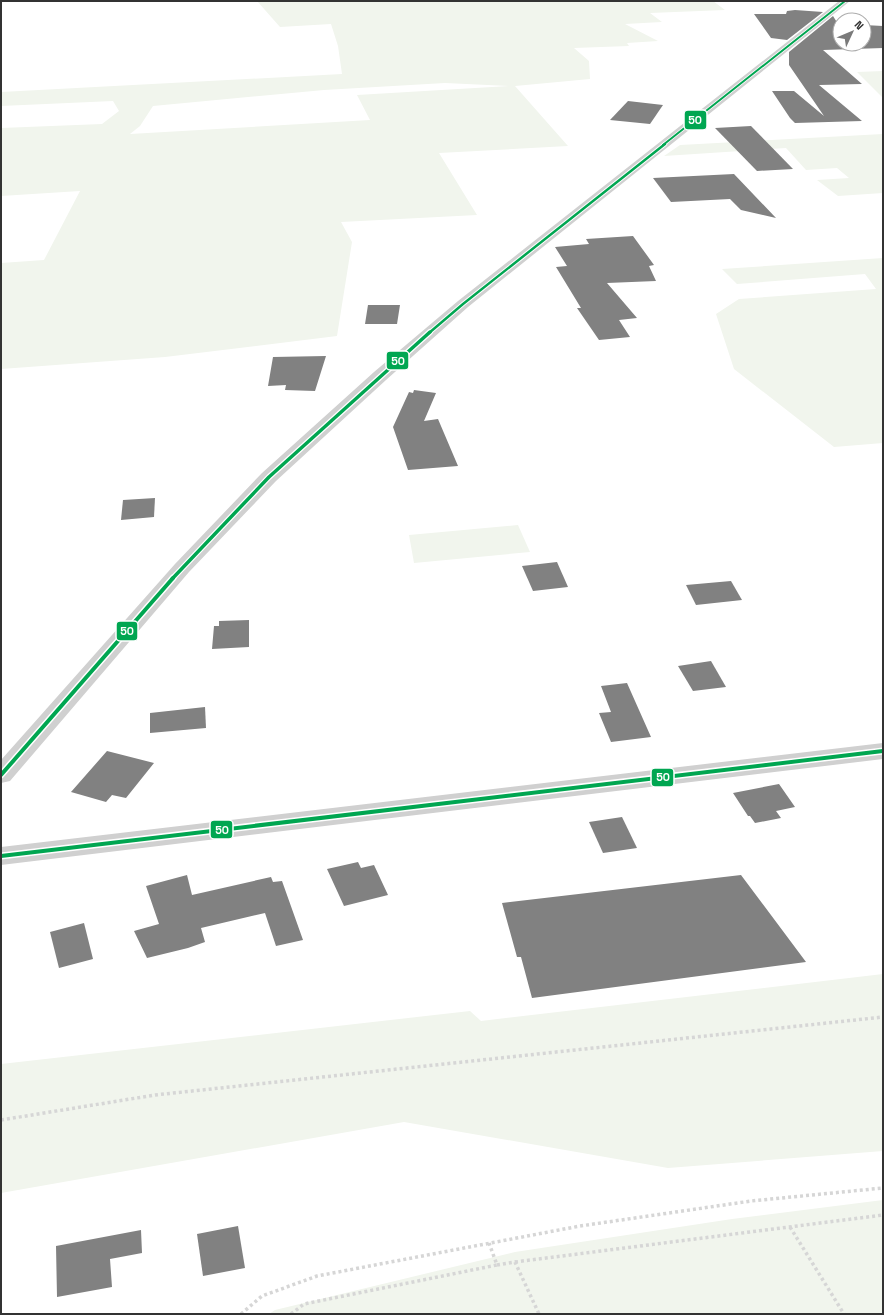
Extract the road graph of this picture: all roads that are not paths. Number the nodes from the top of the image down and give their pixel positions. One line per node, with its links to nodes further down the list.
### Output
1 (845, 1): 3 (street)
2 (883, 750): 4 (street)
3 (1, 775)
4 (1, 856)

